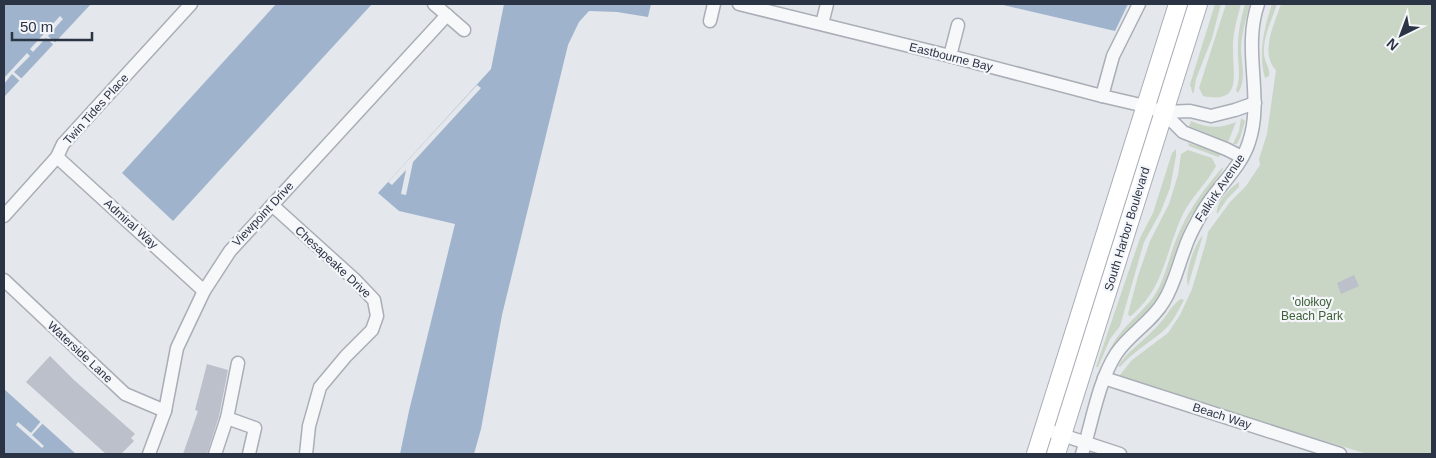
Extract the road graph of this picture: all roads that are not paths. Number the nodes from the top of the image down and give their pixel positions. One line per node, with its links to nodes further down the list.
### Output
1 (191, 4): 21 (street, Twin Tides Place)
2 (434, 4): 10 (street)
3 (714, 4): 11 (street)
4 (739, 4): 12 (street, Eastbourne Bay)
5 (826, 4): 12 (street)
6 (1139, 4): 16 (street)
7 (1178, 4): 18 (main road, South Harbor Boulevard)
8 (1198, 4): 19 (main road, South Harbor Boulevard)
9 (1258, 4): 17 (street, Falkirk Avenue)
10 (447, 15): 14 (street); 22 (street, Viewpoint Drive)
11 (710, 22)
12 (822, 24): 15 (street, Eastbourne Bay)
13 (958, 24): 15 (street)
14 (464, 30)
15 (950, 56): 16 (street, Eastbourne Bay)
16 (1102, 96): 18 (street, Eastbourne Bay)
17 (1255, 103): 19 (street, Eastbourne Bay); 20 (street, Falkirk Avenue)
18 (1145, 106): 19 (street, Eastbourne Bay); 30 (main road, South Harbor Boulevard)
19 (1163, 112): 20 (street, Eastbourne Bay); 31 (main road, South Harbor Boulevard)
20 (1242, 157): 27 (street, Falkirk Avenue)
21 (58, 158): 23 (street, Twin Tides Place); 25 (street, Admiral Way)
22 (272, 205): 25 (street, Viewpoint Drive); 36 (street, Chesapeake Drive)
23 (4, 216)
24 (4, 280): 28 (street, Waterside Lane)
25 (204, 291): 28 (street, Viewpoint Drive)
26 (238, 363): 29 (street)
27 (1104, 378): 32 (street, Falkirk Avenue); 40 (street, Beach Way)
28 (165, 411): 33 (street, Viewpoint Drive)
29 (228, 418): 34 (street); 35 (street)
30 (1044, 429): 31 (street); 37 (main road, South Harbor Boulevard)
31 (1062, 435): 32 (street); 38 (main road, South Harbor Boulevard)
32 (1084, 449): 39 (street)
33 (149, 454)
34 (215, 454)
35 (249, 454)
36 (306, 454)
37 (1036, 454)
38 (1056, 454)
39 (1120, 454)
40 (1340, 454)

